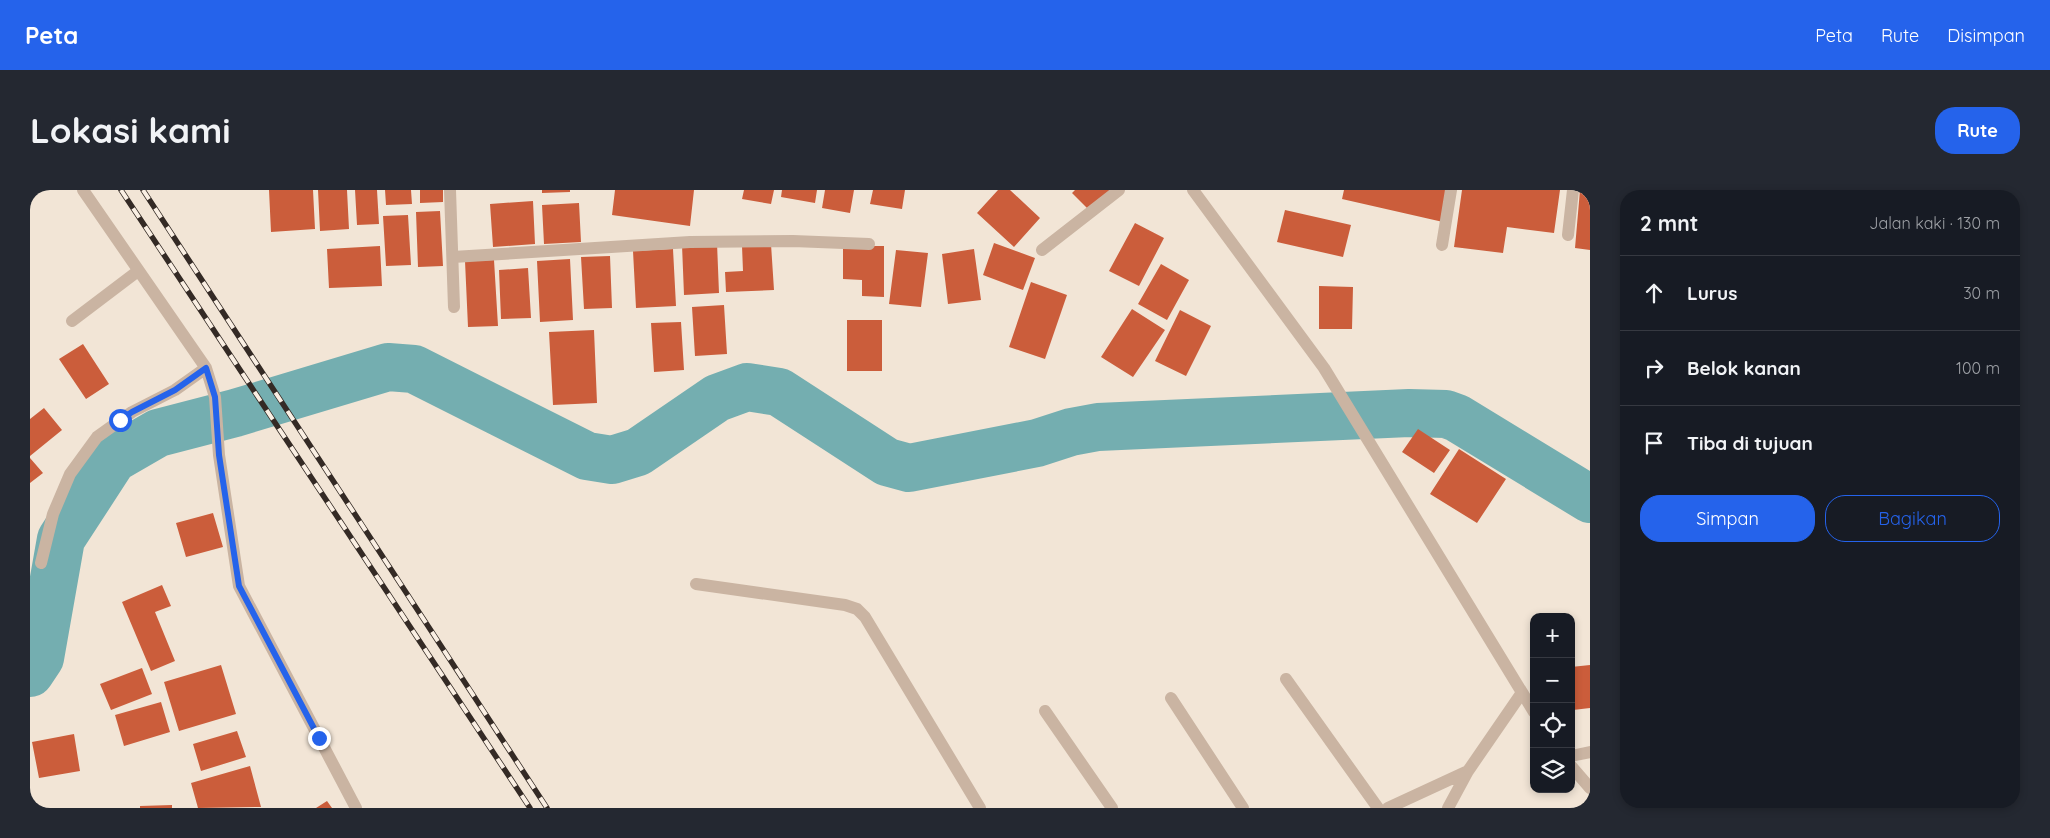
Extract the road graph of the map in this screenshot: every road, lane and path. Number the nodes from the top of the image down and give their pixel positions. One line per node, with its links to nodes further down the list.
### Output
1 (83, 190): 12 (street)
2 (450, 190): 11 (street)
3 (1119, 190): 10 (street)
4 (1193, 190): 19 (street)
5 (1451, 190): 9 (street)
6 (1573, 190): 7 (street)
7 (1568, 235)
8 (869, 244): 11 (street)
9 (1442, 245)
10 (1042, 250)
11 (453, 257): 13 (street)
12 (138, 271): 14 (street); 15 (street)
13 (454, 307)
14 (72, 321)
15 (206, 368): 16 (street); 28 (street)
16 (41, 563)
17 (696, 584): 29 (street)
18 (1286, 678): 32 (street)
19 (1521, 694): 21 (street); 25 (street)
20 (1171, 698): 31 (street)
21 (1530, 706)
22 (1045, 711): 30 (street)
23 (1590, 752): 24 (street)
24 (1575, 755)
25 (1468, 771): 33 (street); 34 (street)
26 (1575, 771): 27 (street)
27 (1590, 788)
28 (356, 808)
29 (980, 808)
30 (1112, 808)
31 (1243, 808)
32 (1378, 808)
33 (1388, 808)
34 (1448, 808)

